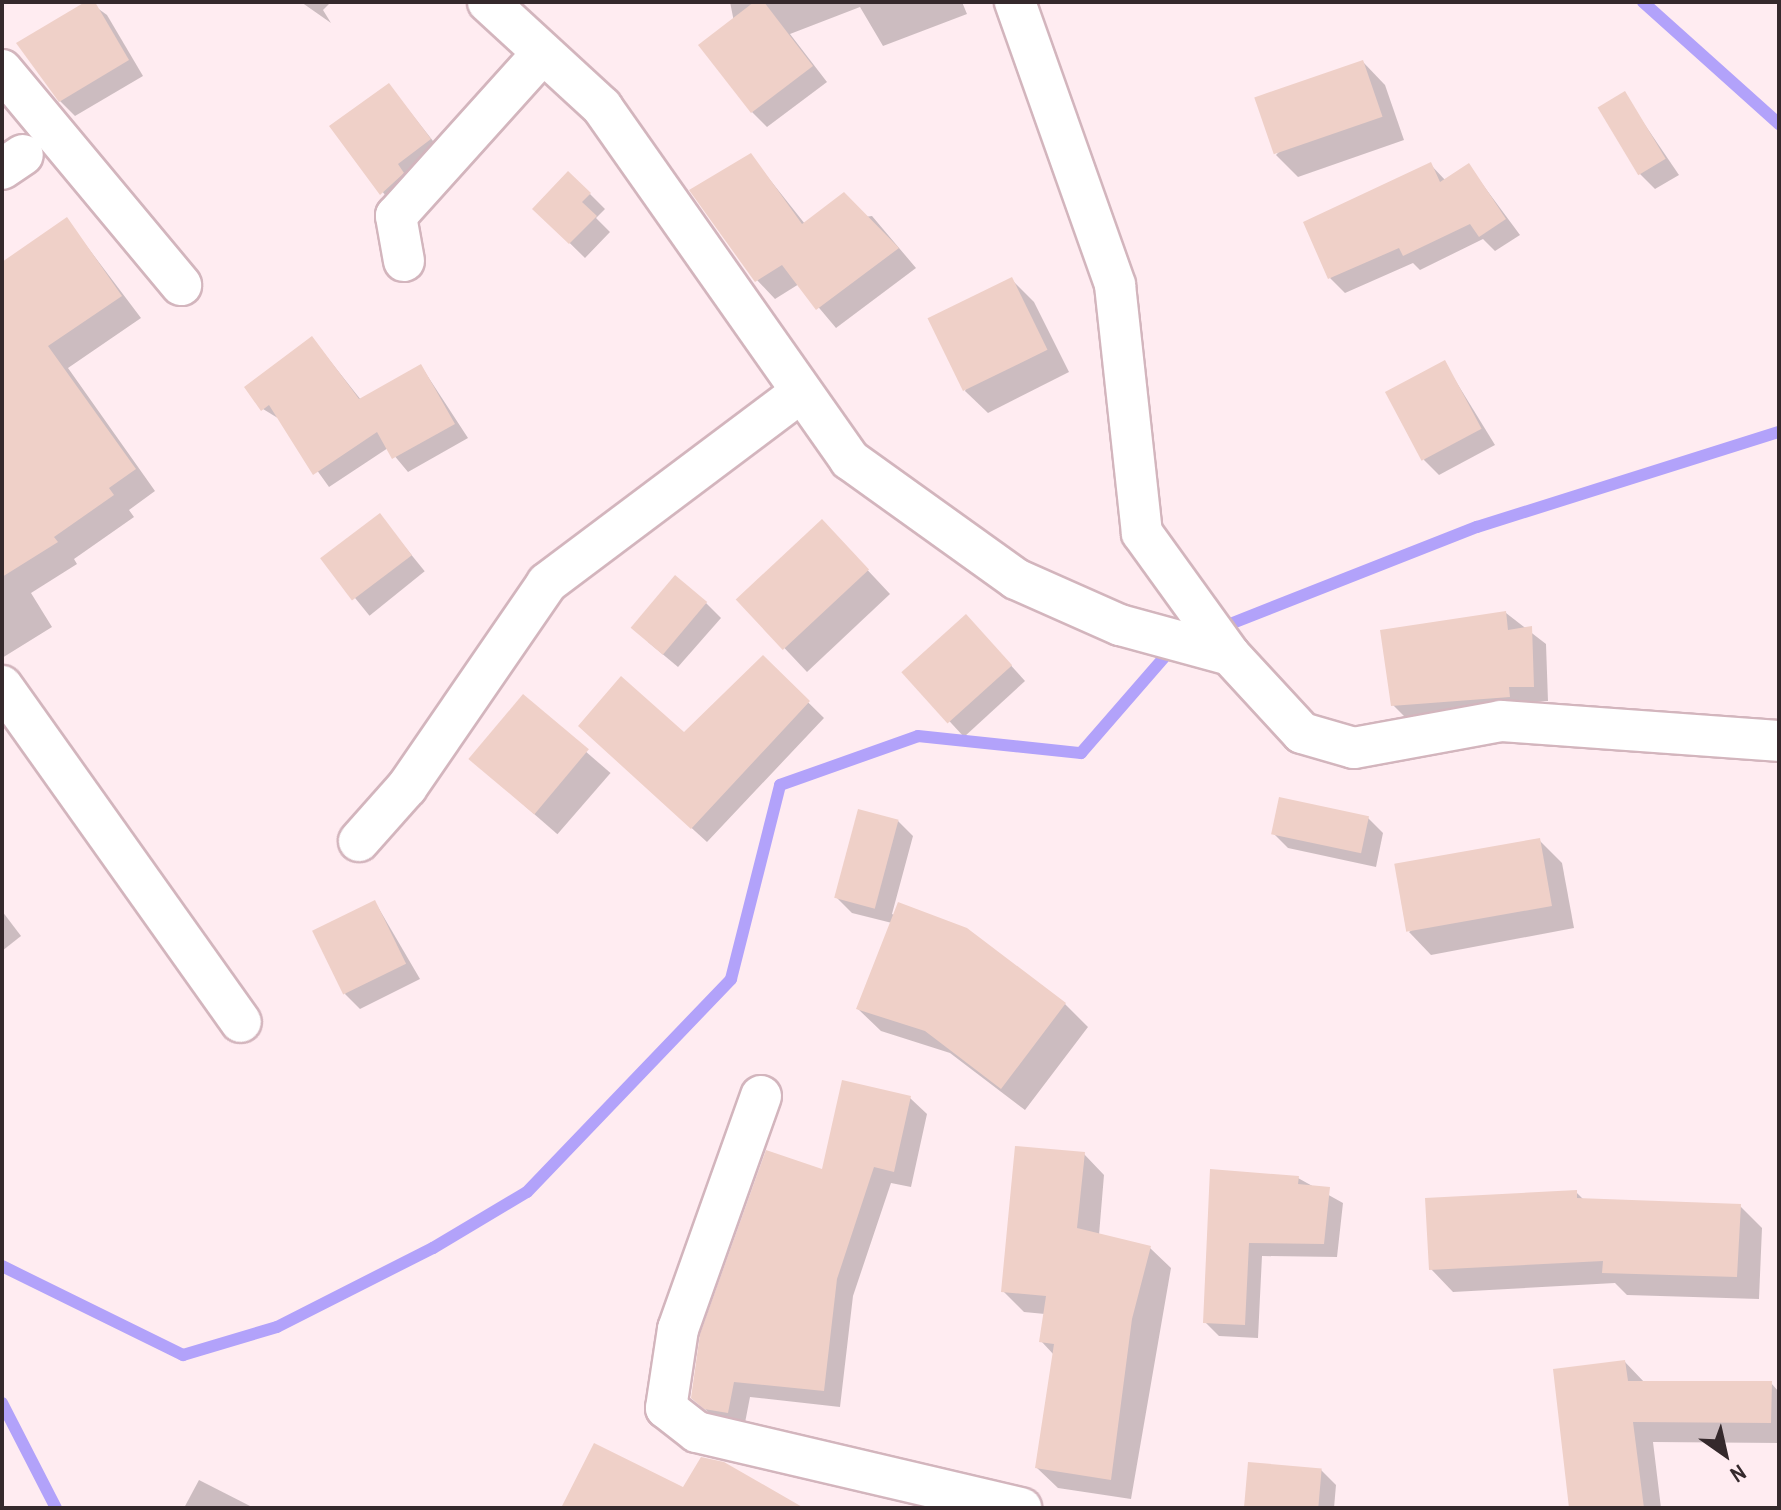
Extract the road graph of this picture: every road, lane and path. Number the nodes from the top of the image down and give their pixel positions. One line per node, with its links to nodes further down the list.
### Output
1 (488, 2): 3 (street)
2 (1015, 2): 8 (street)
3 (543, 53): 5 (street); 7 (street)
4 (2, 70): 6 (street)
5 (404, 261)
6 (181, 285)
7 (801, 392): 8 (street); 11 (street)
8 (1230, 655): 10 (street)
9 (2, 686): 12 (street)
10 (1779, 741)
11 (359, 841)
12 (241, 1022)
13 (761, 1096): 14 (street)
14 (1021, 1508)

